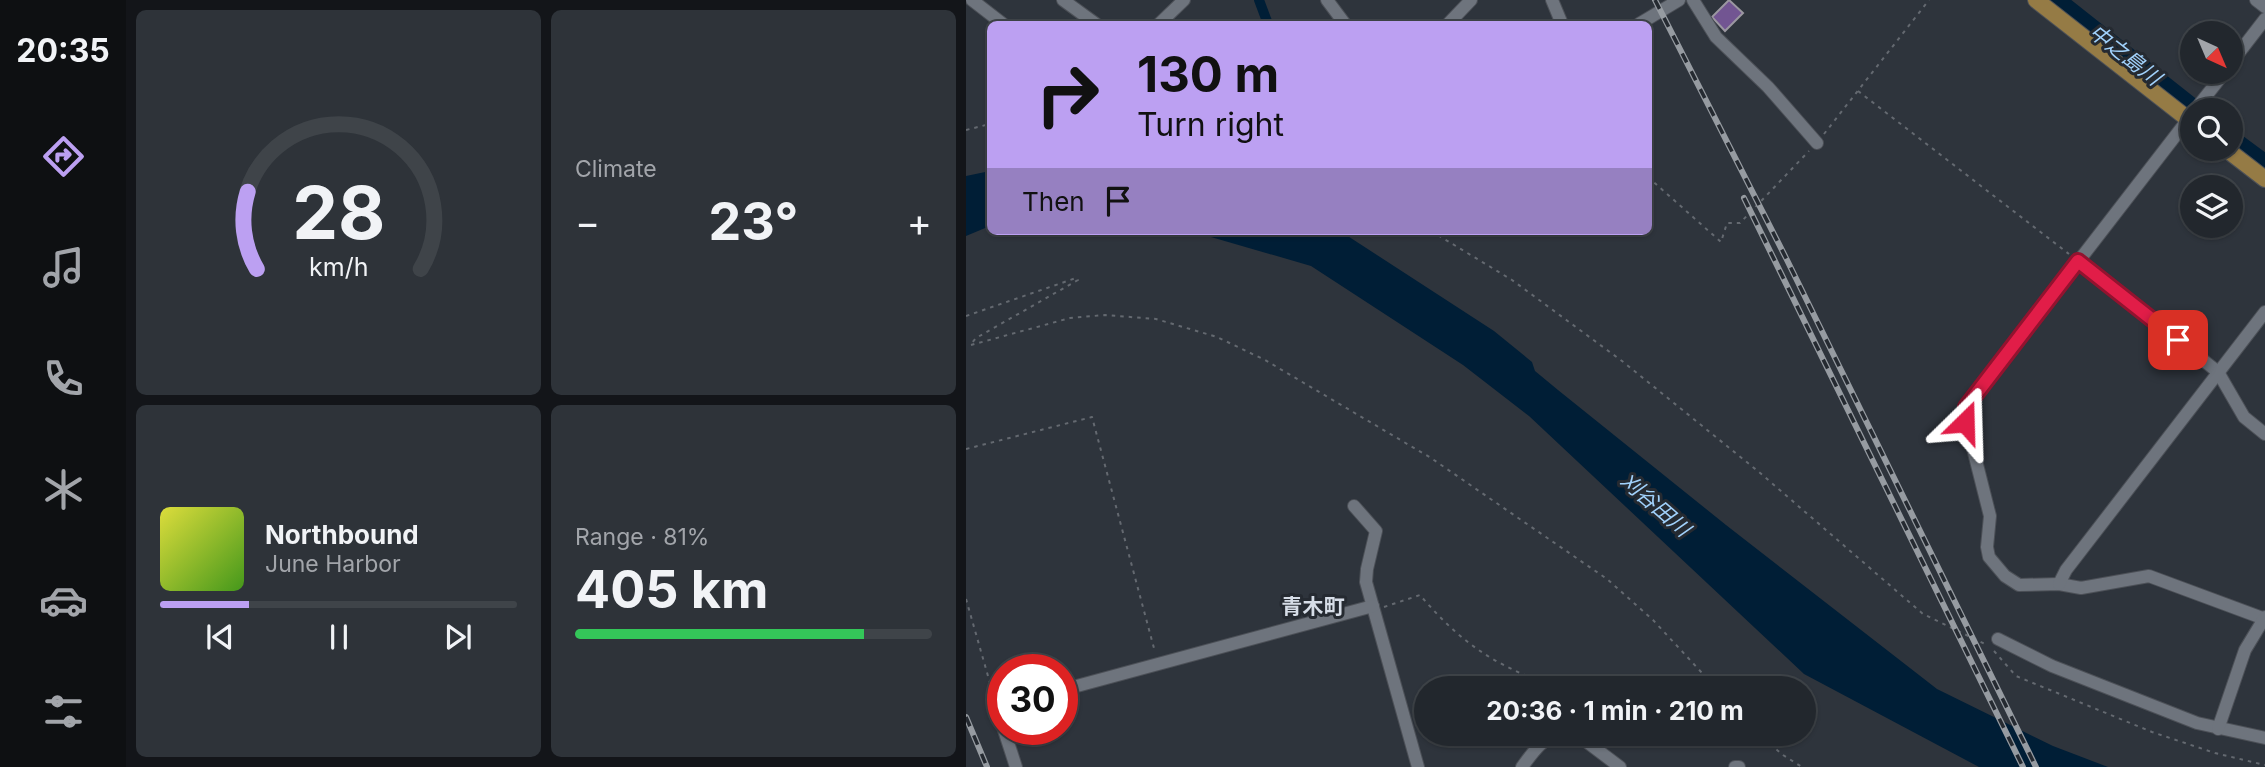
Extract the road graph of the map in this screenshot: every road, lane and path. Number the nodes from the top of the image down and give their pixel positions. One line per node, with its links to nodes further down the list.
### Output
1 (1063, 0): 15 (street)
2 (1184, 0): 16 (street)
3 (1327, 0): 17 (street)
4 (1471, 0): 18 (street)
5 (1552, 0): 19 (street)
6 (1679, 0): 20 (street)
7 (1693, 0): 27 (street)
8 (1929, 0): 22 (path)
9 (2036, 0): 23 (main road)
10 (2256, 0): 12 (street)
11 (971, 5): 14 (street)
12 (2265, 7)
13 (2265, 19): 21 (street)
14 (998, 21)
15 (1092, 21)
16 (1169, 21)
17 (1343, 21)
18 (1450, 21)
19 (1561, 21)
20 (1644, 21)
21 (2244, 46)
22 (1858, 91): 27 (path); 32 (path)
23 (2180, 107)
24 (987, 125): 25 (path)
25 (966, 130)
26 (2180, 131): 32 (street)
27 (1817, 143): 30 (path)
28 (2242, 161): 29 (main road)
29 (2265, 178)
30 (1652, 181)
31 (1438, 235): 55 (path)
32 (2078, 261): 35 (street); 39 (street)
33 (2265, 312): 35 (street)
34 (966, 316): 47 (path)
35 (2218, 372): 36 (street); 39 (street)
36 (2265, 434)
37 (966, 449): 44 (path)
38 (1354, 506): 41 (street)
39 (2059, 584): 42 (street)
40 (966, 599): 45 (path)
41 (1373, 606): 44 (street); 46 (path); 57 (street)
42 (2265, 618): 49 (street)
43 (1998, 639): 49 (street)
44 (1158, 664): 48 (street)
45 (987, 666)
46 (1529, 676)
47 (1705, 676)
48 (1078, 686)
49 (2218, 729): 50 (street)
50 (2265, 738)
51 (1009, 745): 56 (street)
52 (1539, 746): 58 (street)
53 (1592, 746): 59 (street)
54 (1772, 746): 60 (path)
55 (2265, 765)
56 (1016, 767)
57 (1418, 767)
58 (1522, 767)
59 (1620, 767)
60 (1802, 767)

